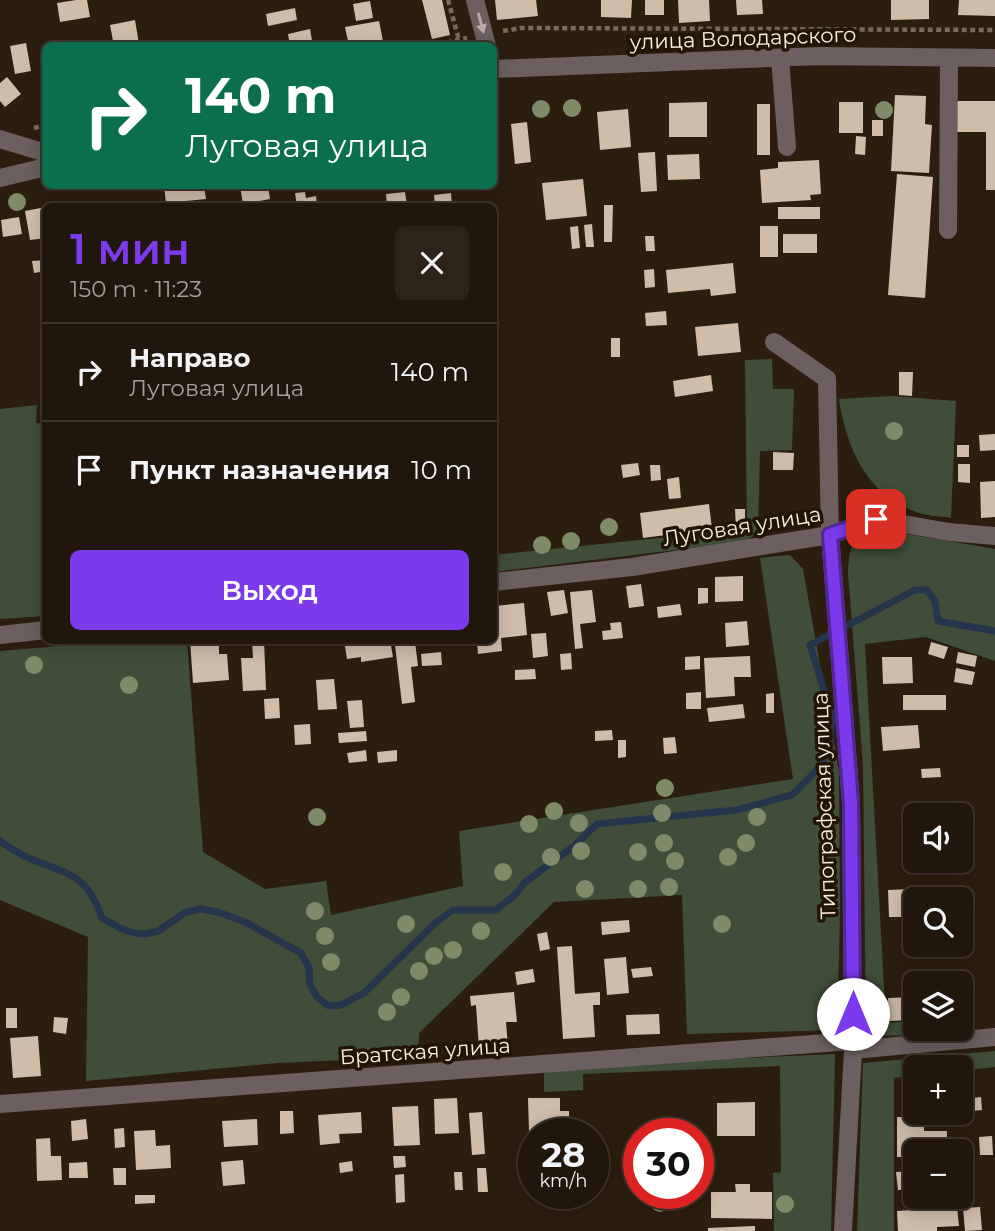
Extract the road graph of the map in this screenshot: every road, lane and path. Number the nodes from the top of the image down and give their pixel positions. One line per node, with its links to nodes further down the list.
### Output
1 (447, 0): 4 (path)
2 (475, 0): 5 (street, one-way to 5)
3 (995, 30): 5 (path)
4 (459, 40): 5 (path); 6 (path)
5 (485, 40)
6 (449, 42)
7 (780, 58): 8 (street, улица Володарского); 10 (street, улица Володарского); 12 (street)
8 (949, 58): 9 (street, улица Володарского); 16 (street)
9 (995, 58)
10 (497, 69)
11 (0, 139): 13 (street)
12 (787, 147)
13 (42, 152)
14 (42, 168): 15 (street)
15 (0, 178)
16 (948, 230)
17 (774, 342): 18 (street, Типографская улица)
18 (830, 535): 19 (street, Луговая улица); 20 (street, Луговая улица); 24 (street, Типографская улица)
19 (995, 536)
20 (497, 582)
21 (42, 630): 22 (street)
22 (0, 635)
23 (995, 1037): 24 (street, Братская улица)
24 (853, 1045): 25 (street, Братская улица); 26 (street, Типографская улица)
25 (0, 1104)
26 (842, 1231)

